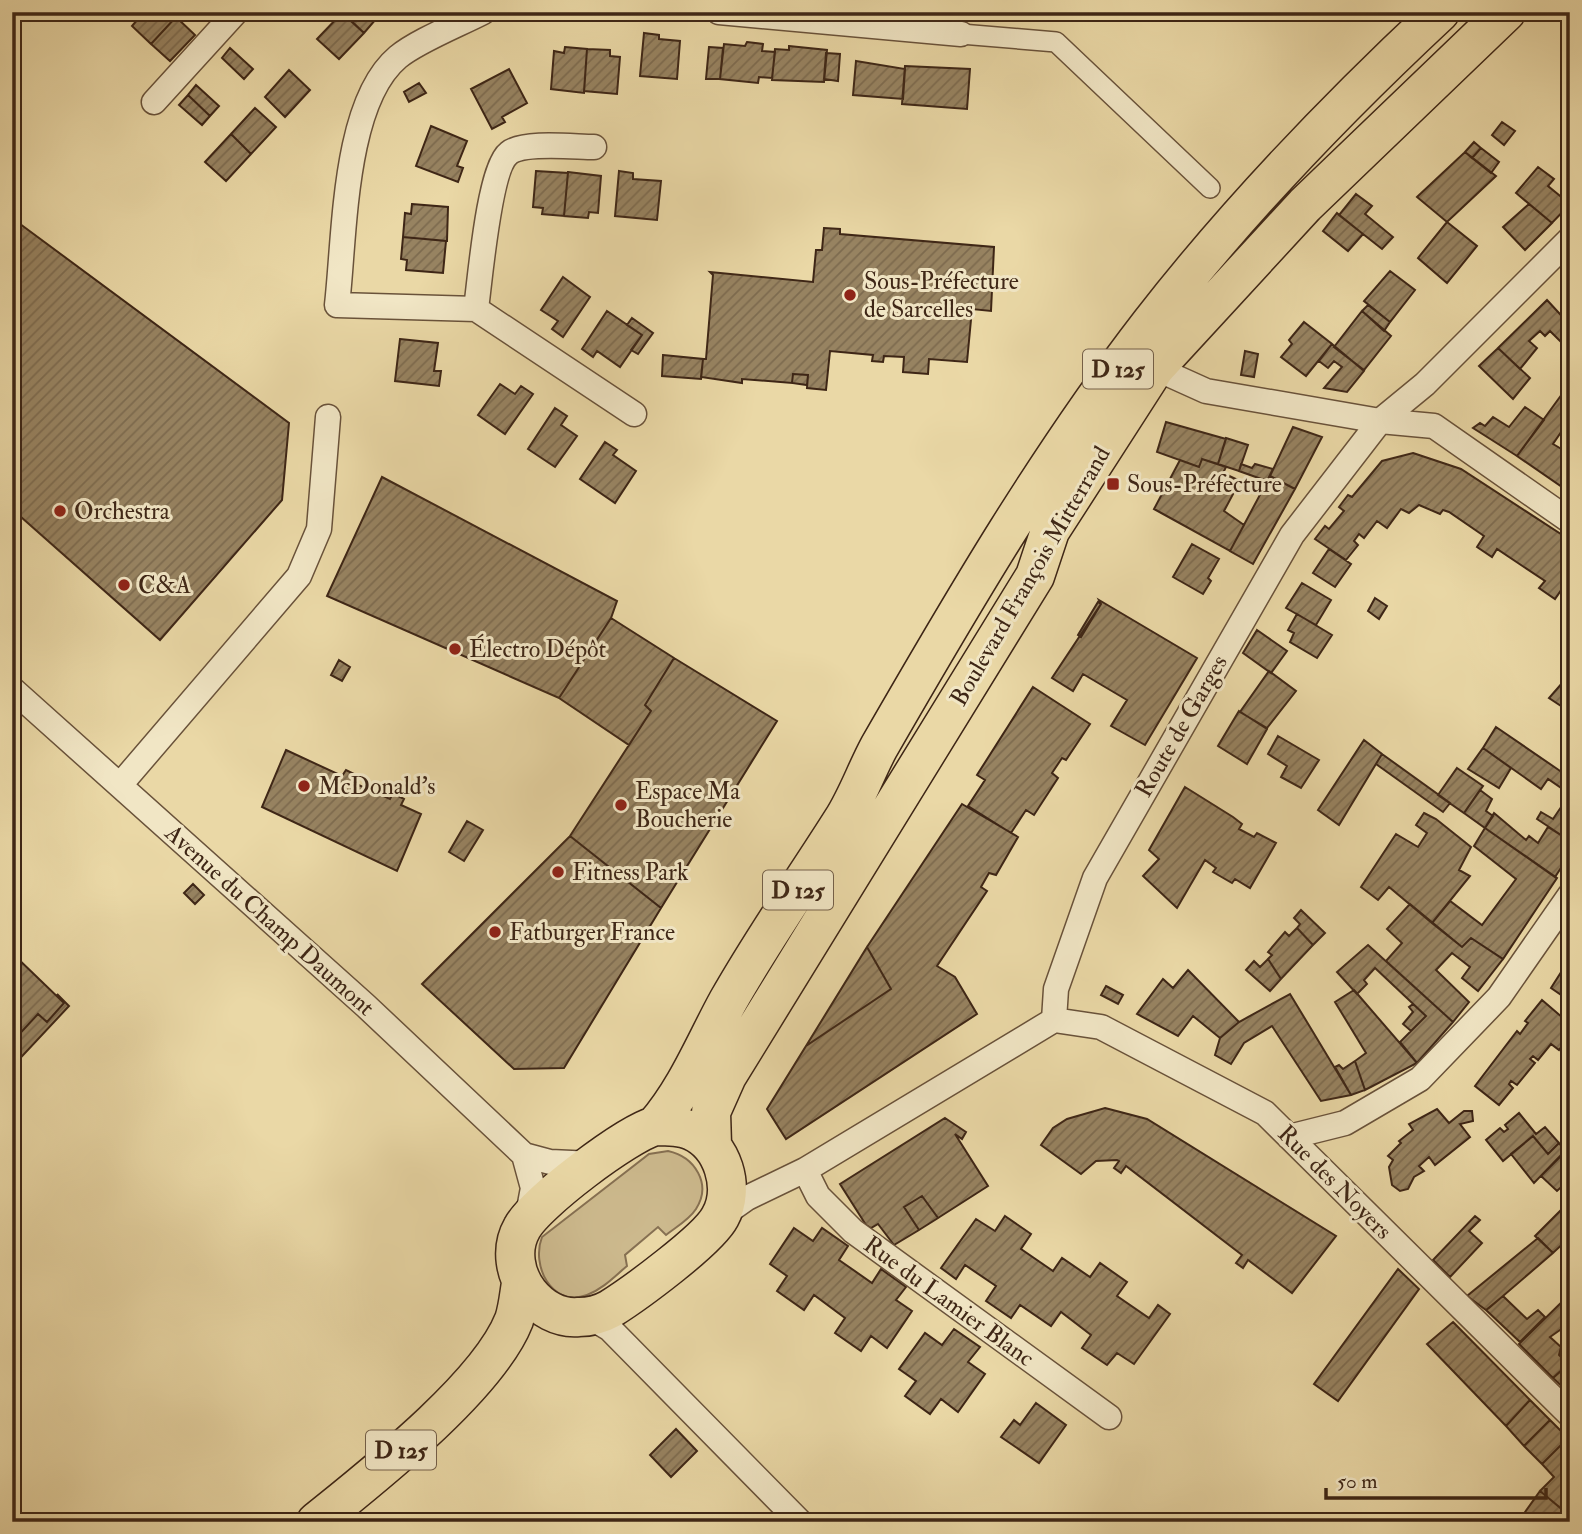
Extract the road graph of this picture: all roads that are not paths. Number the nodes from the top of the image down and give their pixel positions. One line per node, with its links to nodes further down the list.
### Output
1 (236, 12): 7 (street)
2 (483, 12): 11 (street)
3 (719, 12): 6 (street)
4 (1440, 12): 21 (main road, Boulevard François Mitterrand / D 125)
5 (1506, 12): 12 (main road, Boulevard François Mitterrand / D 125)
6 (961, 34): 9 (street)
7 (154, 102)
8 (594, 147): 11 (street)
9 (1210, 188)
10 (1570, 239): 15 (street, Route de Garges)
11 (476, 309): 13 (street)
12 (1156, 368): 15 (street); 23 (main road, Boulevard François Mitterrand / D 125)
13 (634, 414)
14 (328, 417): 18 (street)
15 (1380, 421): 16 (street); 20 (street, Route de Garges)
16 (1570, 521)
17 (12, 689): 18 (street, Avenue du Champ Daumont)
18 (120, 785): 24 (street, Avenue du Champ Daumont)
19 (1570, 895): 22 (street)
20 (1054, 1020): 22 (street, Rue des Noyers); 26 (street)
21 (655, 1126): 23 (main road); 25 (main road)
22 (1289, 1137): 32 (street, Rue des Noyers)
23 (717, 1153): 26 (street); 27 (main road, Boulevard François Mitterrand)
24 (524, 1155): 25 (street); 28 (street)
25 (593, 1164): 28 (main road)
26 (798, 1173): 27 (street); 33 (street, Rue du Lamier Blanc)
27 (720, 1217): 30 (main road)
28 (527, 1220): 29 (main road)
29 (521, 1283): 30 (main road); 31 (main road, D 125)
30 (594, 1317): 31 (main road, D 125); 35 (street)
31 (481, 1372): 34 (main road, D 125)
32 (1570, 1415)
33 (1109, 1417)
34 (316, 1522)
35 (800, 1522)

